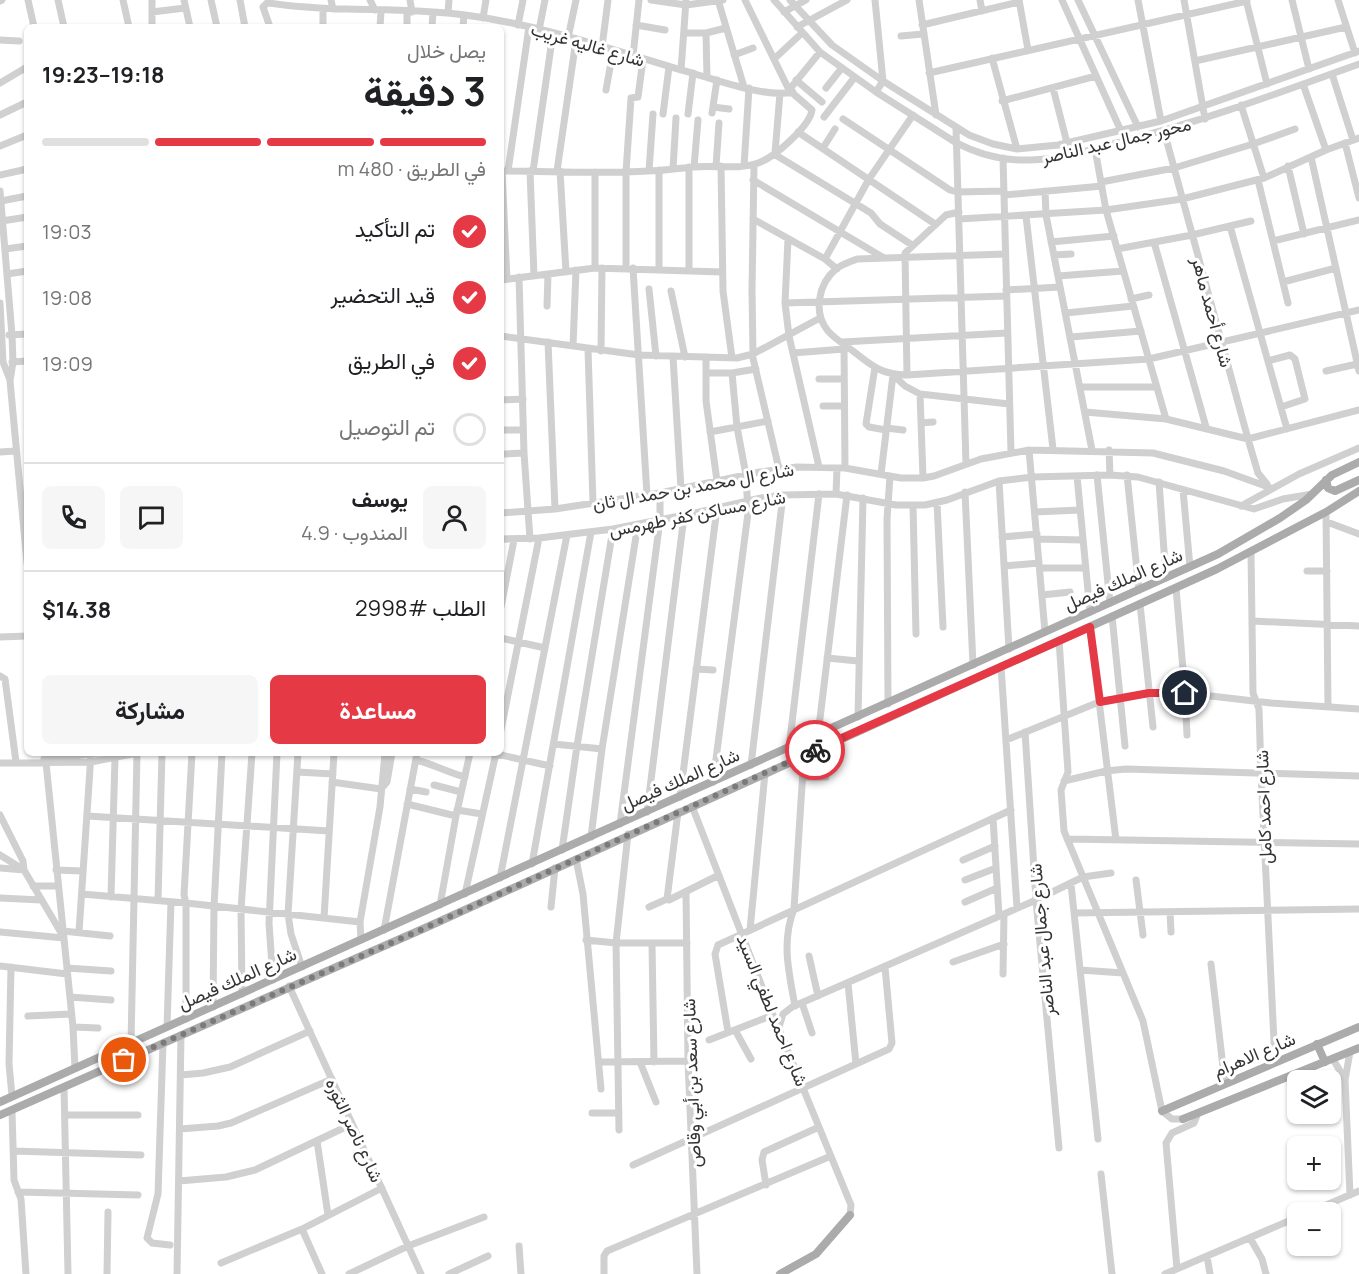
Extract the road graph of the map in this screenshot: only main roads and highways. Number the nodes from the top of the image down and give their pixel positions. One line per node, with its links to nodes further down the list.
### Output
1 (1359, 462): 2 (main road, شارع الملك فيصل)
2 (1326, 480): 3 (main road); 5 (main road, شارع الملك فيصل)
3 (1359, 480)
4 (1359, 493): 7 (main road, شارع الملك فيصل)
5 (917, 690): 6 (main road, شارع الملك فيصل); 7 (main road)
6 (898, 699): 8 (main road); 9 (main road, شارع الملك فيصل)
7 (925, 701): 8 (main road, شارع الملك فيصل)
8 (905, 710): 11 (main road, شارع الملك فيصل)
9 (420, 914): 10 (main road, شارع الملك فيصل); 11 (main road)
10 (400, 923): 12 (main road); 17 (main road, شارع الملك فيصل)
11 (425, 928): 12 (main road, شارع الملك فيصل)
12 (403, 938): 19 (main road, شارع الملك فيصل)
13 (1359, 1027): 14 (main road, شارع الاهرام)
14 (1317, 1044): 16 (main road); 18 (main road, شارع الاهرام)
15 (1355, 1050): 16 (main road, شارع الاهرام)
16 (1329, 1060): 20 (main road, شارع الاهرام)
17 (0, 1102)
18 (1162, 1111)
19 (0, 1115)
20 (1183, 1119)
21 (850, 1215): 22 (main road)
22 (780, 1274)

